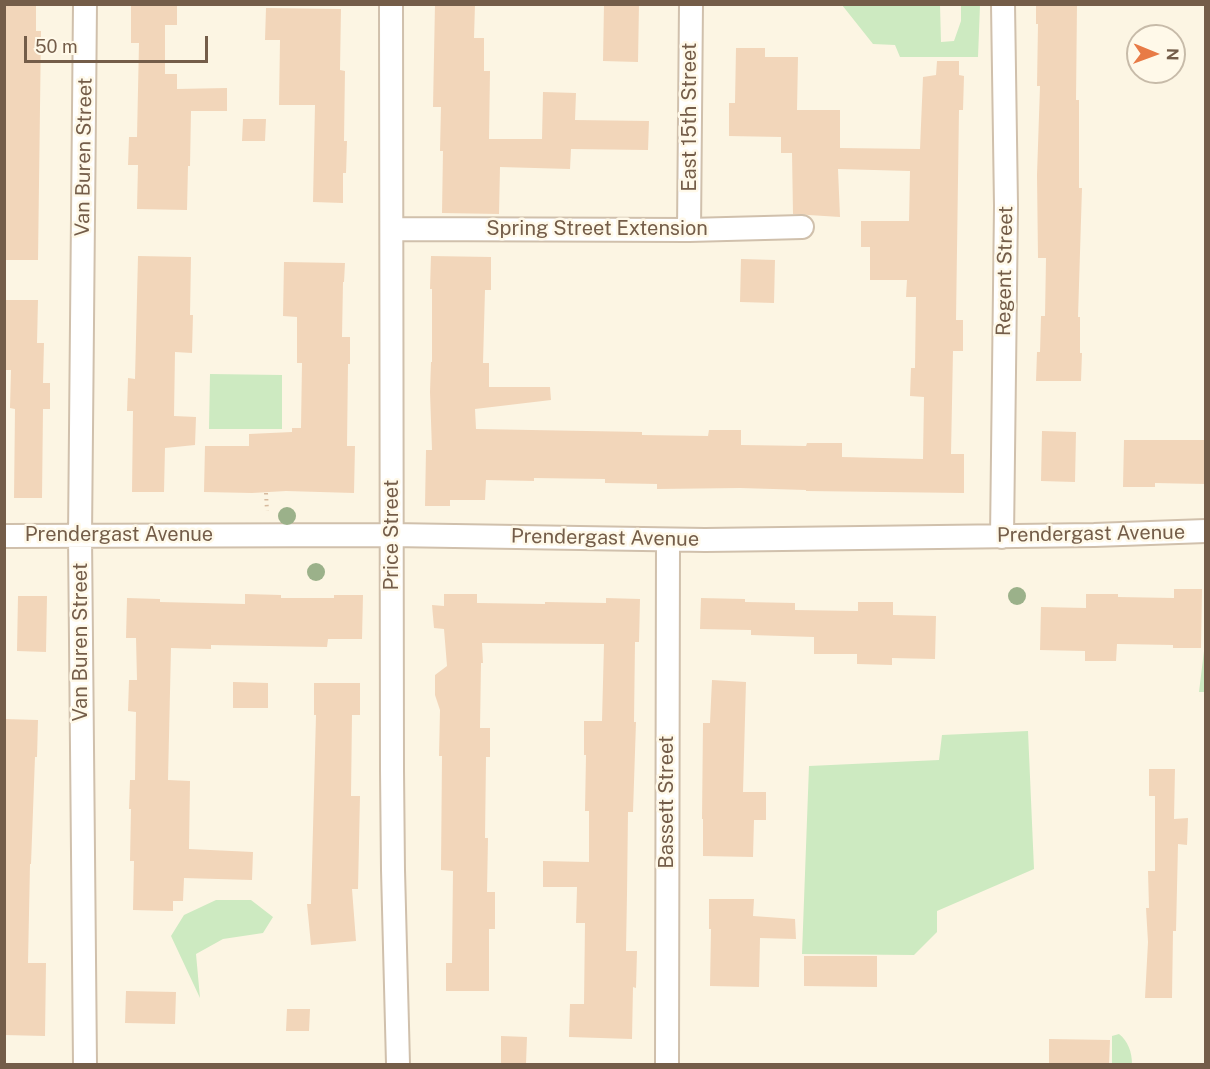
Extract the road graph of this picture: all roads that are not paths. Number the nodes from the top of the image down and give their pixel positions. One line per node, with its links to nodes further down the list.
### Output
1 (85, 4): 11 (street, Van Buren Street)
2 (391, 4): 6 (street, Price Street)
3 (691, 4): 7 (street, East 15th Street)
4 (1004, 4): 12 (street, Regent Street)
5 (802, 227): 7 (street, Spring Street Extension)
6 (392, 229): 7 (street, Spring Street Extension); 9 (street, Price Street)
7 (689, 230)
8 (1206, 531): 12 (street, Prendergast Avenue)
9 (392, 535): 11 (street, Prendergast Avenue); 13 (street, Prendergast Avenue); 15 (street, Price Street)
10 (4, 536): 11 (street, Prendergast Avenue)
11 (80, 536): 14 (street, Van Buren Street)
12 (1002, 537): 13 (street, Prendergast Avenue)
13 (668, 540): 16 (street, Bassett Street)
14 (85, 1065)
15 (398, 1065)
16 (667, 1065)

